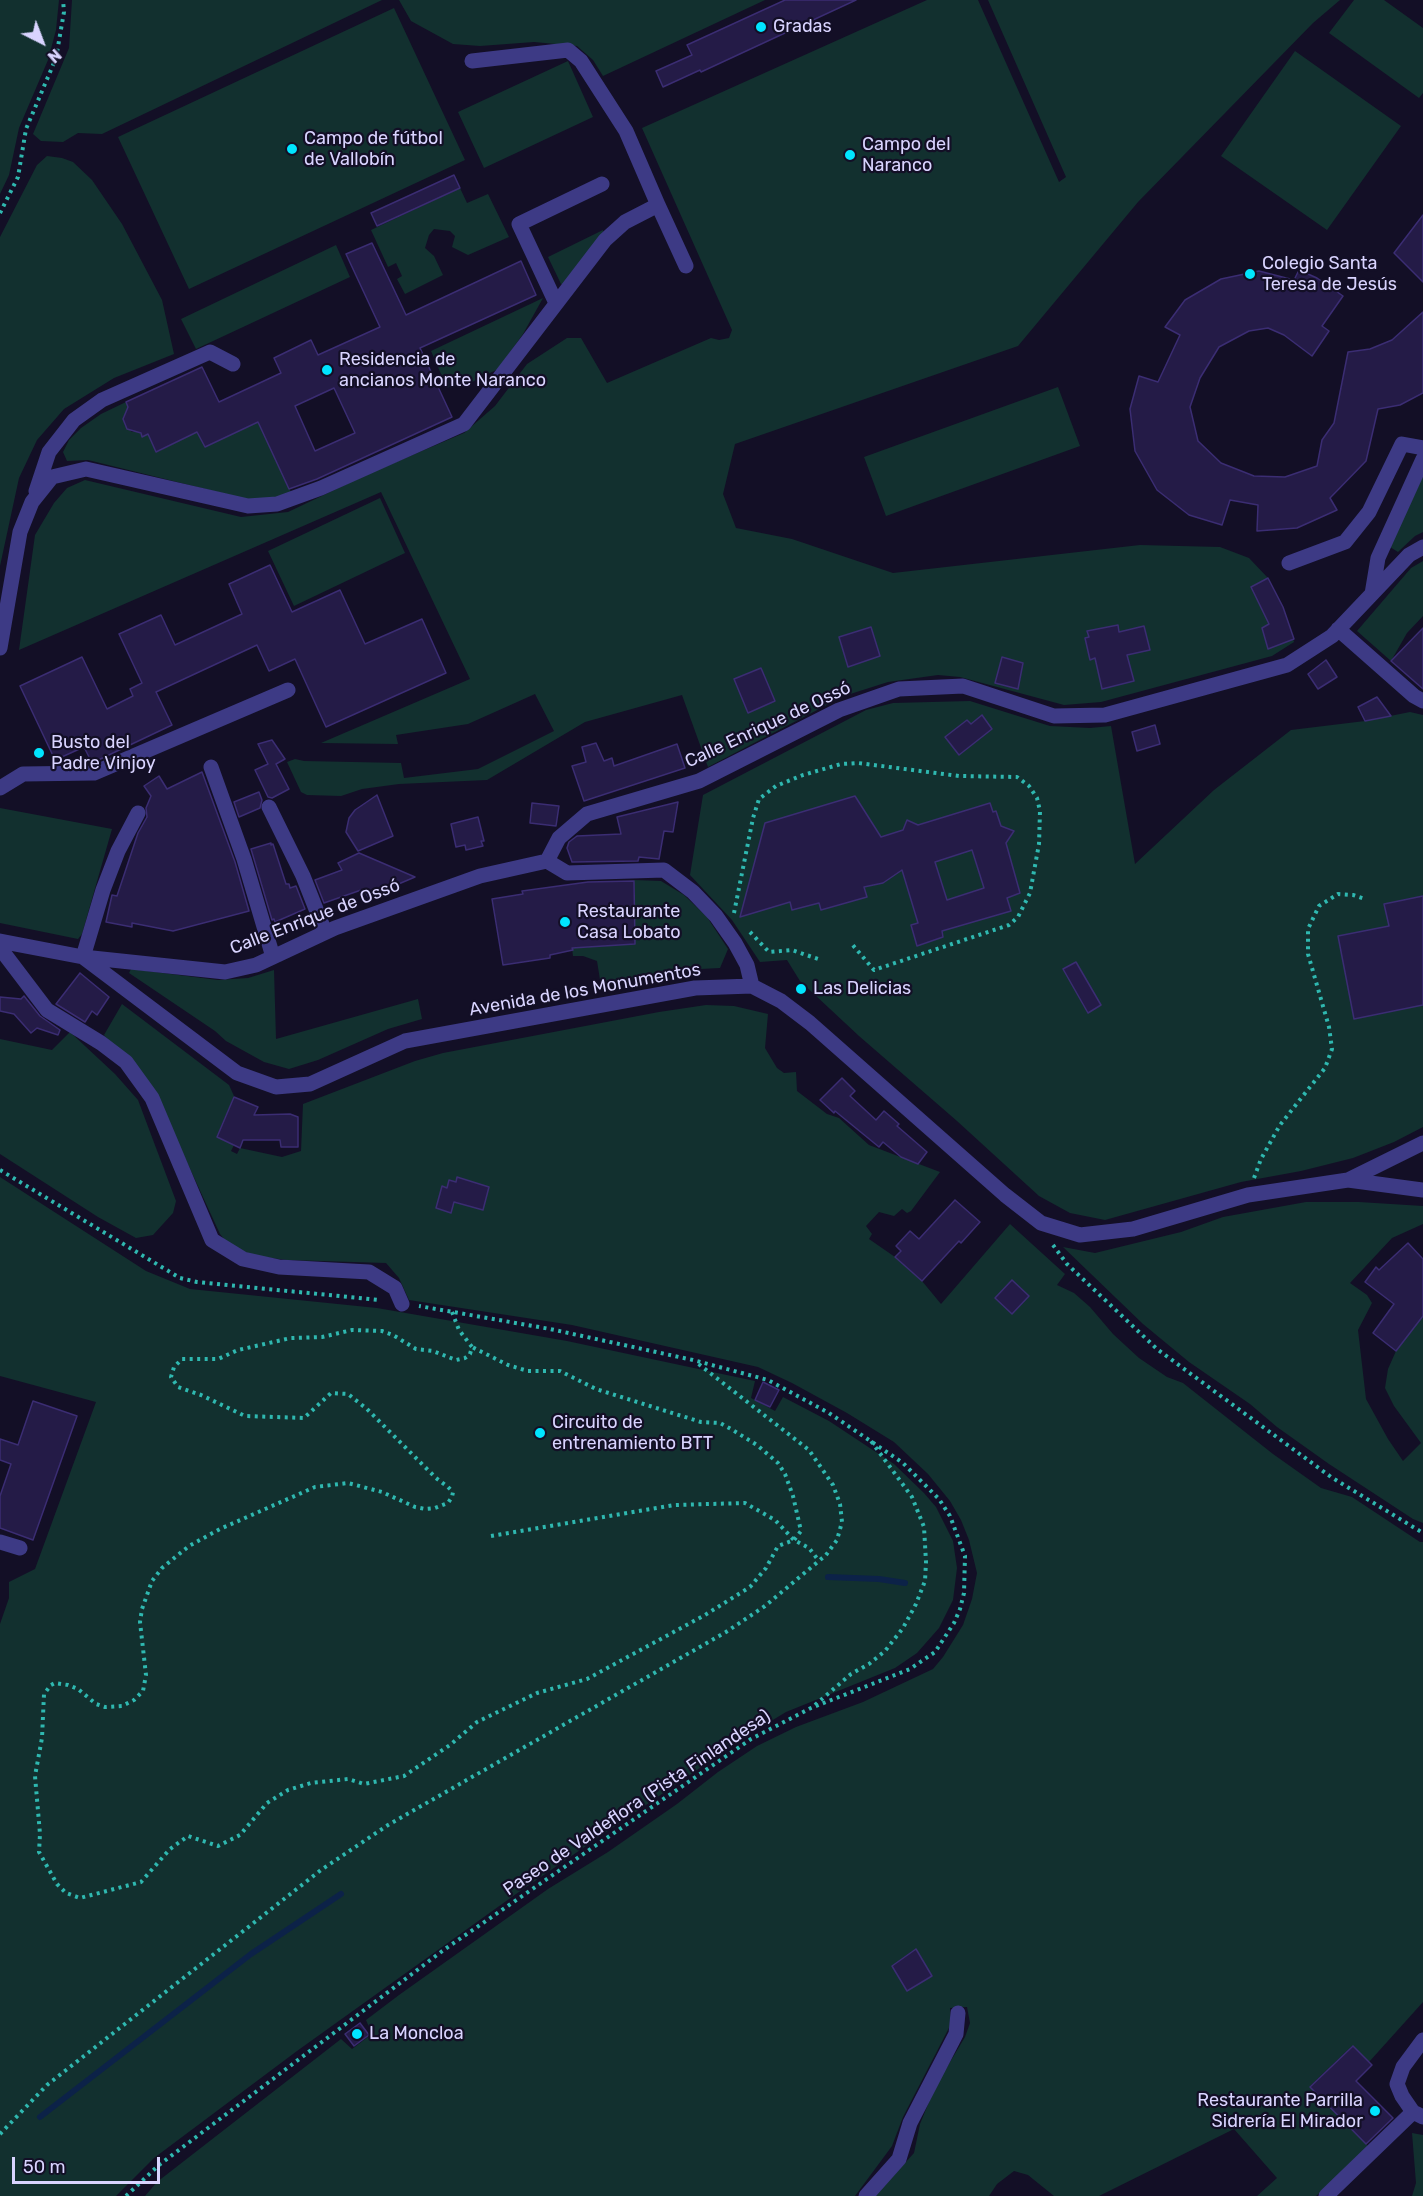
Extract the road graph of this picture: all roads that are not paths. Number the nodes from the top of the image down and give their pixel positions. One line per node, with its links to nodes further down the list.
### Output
1 (472, 61): 3 (street)
2 (602, 184): 5 (street)
3 (658, 205): 4 (street); 5 (street)
4 (686, 266)
5 (556, 303): 9 (street)
6 (233, 364): 9 (street)
7 (1423, 448): 11 (street)
8 (1423, 459): 12 (street)
9 (32, 502): 14 (street)
10 (1423, 547): 12 (street, Calle Enrique de Ossó)
11 (1289, 563)
12 (1372, 594): 13 (street, Calle Enrique de Ossó)
13 (1338, 629): 16 (street); 21 (street, Calle Enrique de Ossó)
14 (0, 648)
15 (288, 690): 18 (street)
16 (1423, 701)
17 (211, 767): 26 (street)
18 (0, 788)
19 (269, 807): 22 (street)
20 (138, 813): 25 (street)
21 (547, 861): 22 (street, Calle Enrique de Ossó); 27 (street)
22 (325, 932): 26 (street, Calle Enrique de Ossó)
23 (0, 941): 25 (street, Avenida de los Monumentos)
24 (0, 948): 31 (street)
25 (83, 957): 26 (street, Calle Enrique de Ossó); 27 (street, Avenida de los Monumentos)
26 (273, 957)
27 (752, 986): 29 (street, Avenida de los Monumentos)
28 (1423, 1143): 29 (street)
29 (1348, 1180): 30 (street, Avenida de los Monumentos)
30 (1423, 1190)
31 (402, 1304)
32 (0, 1542): 33 (street)
33 (20, 1548)
34 (958, 2013): 37 (street)
35 (1423, 2040): 36 (street)
36 (1418, 2114): 38 (street)
37 (866, 2196)
38 (1326, 2196)

